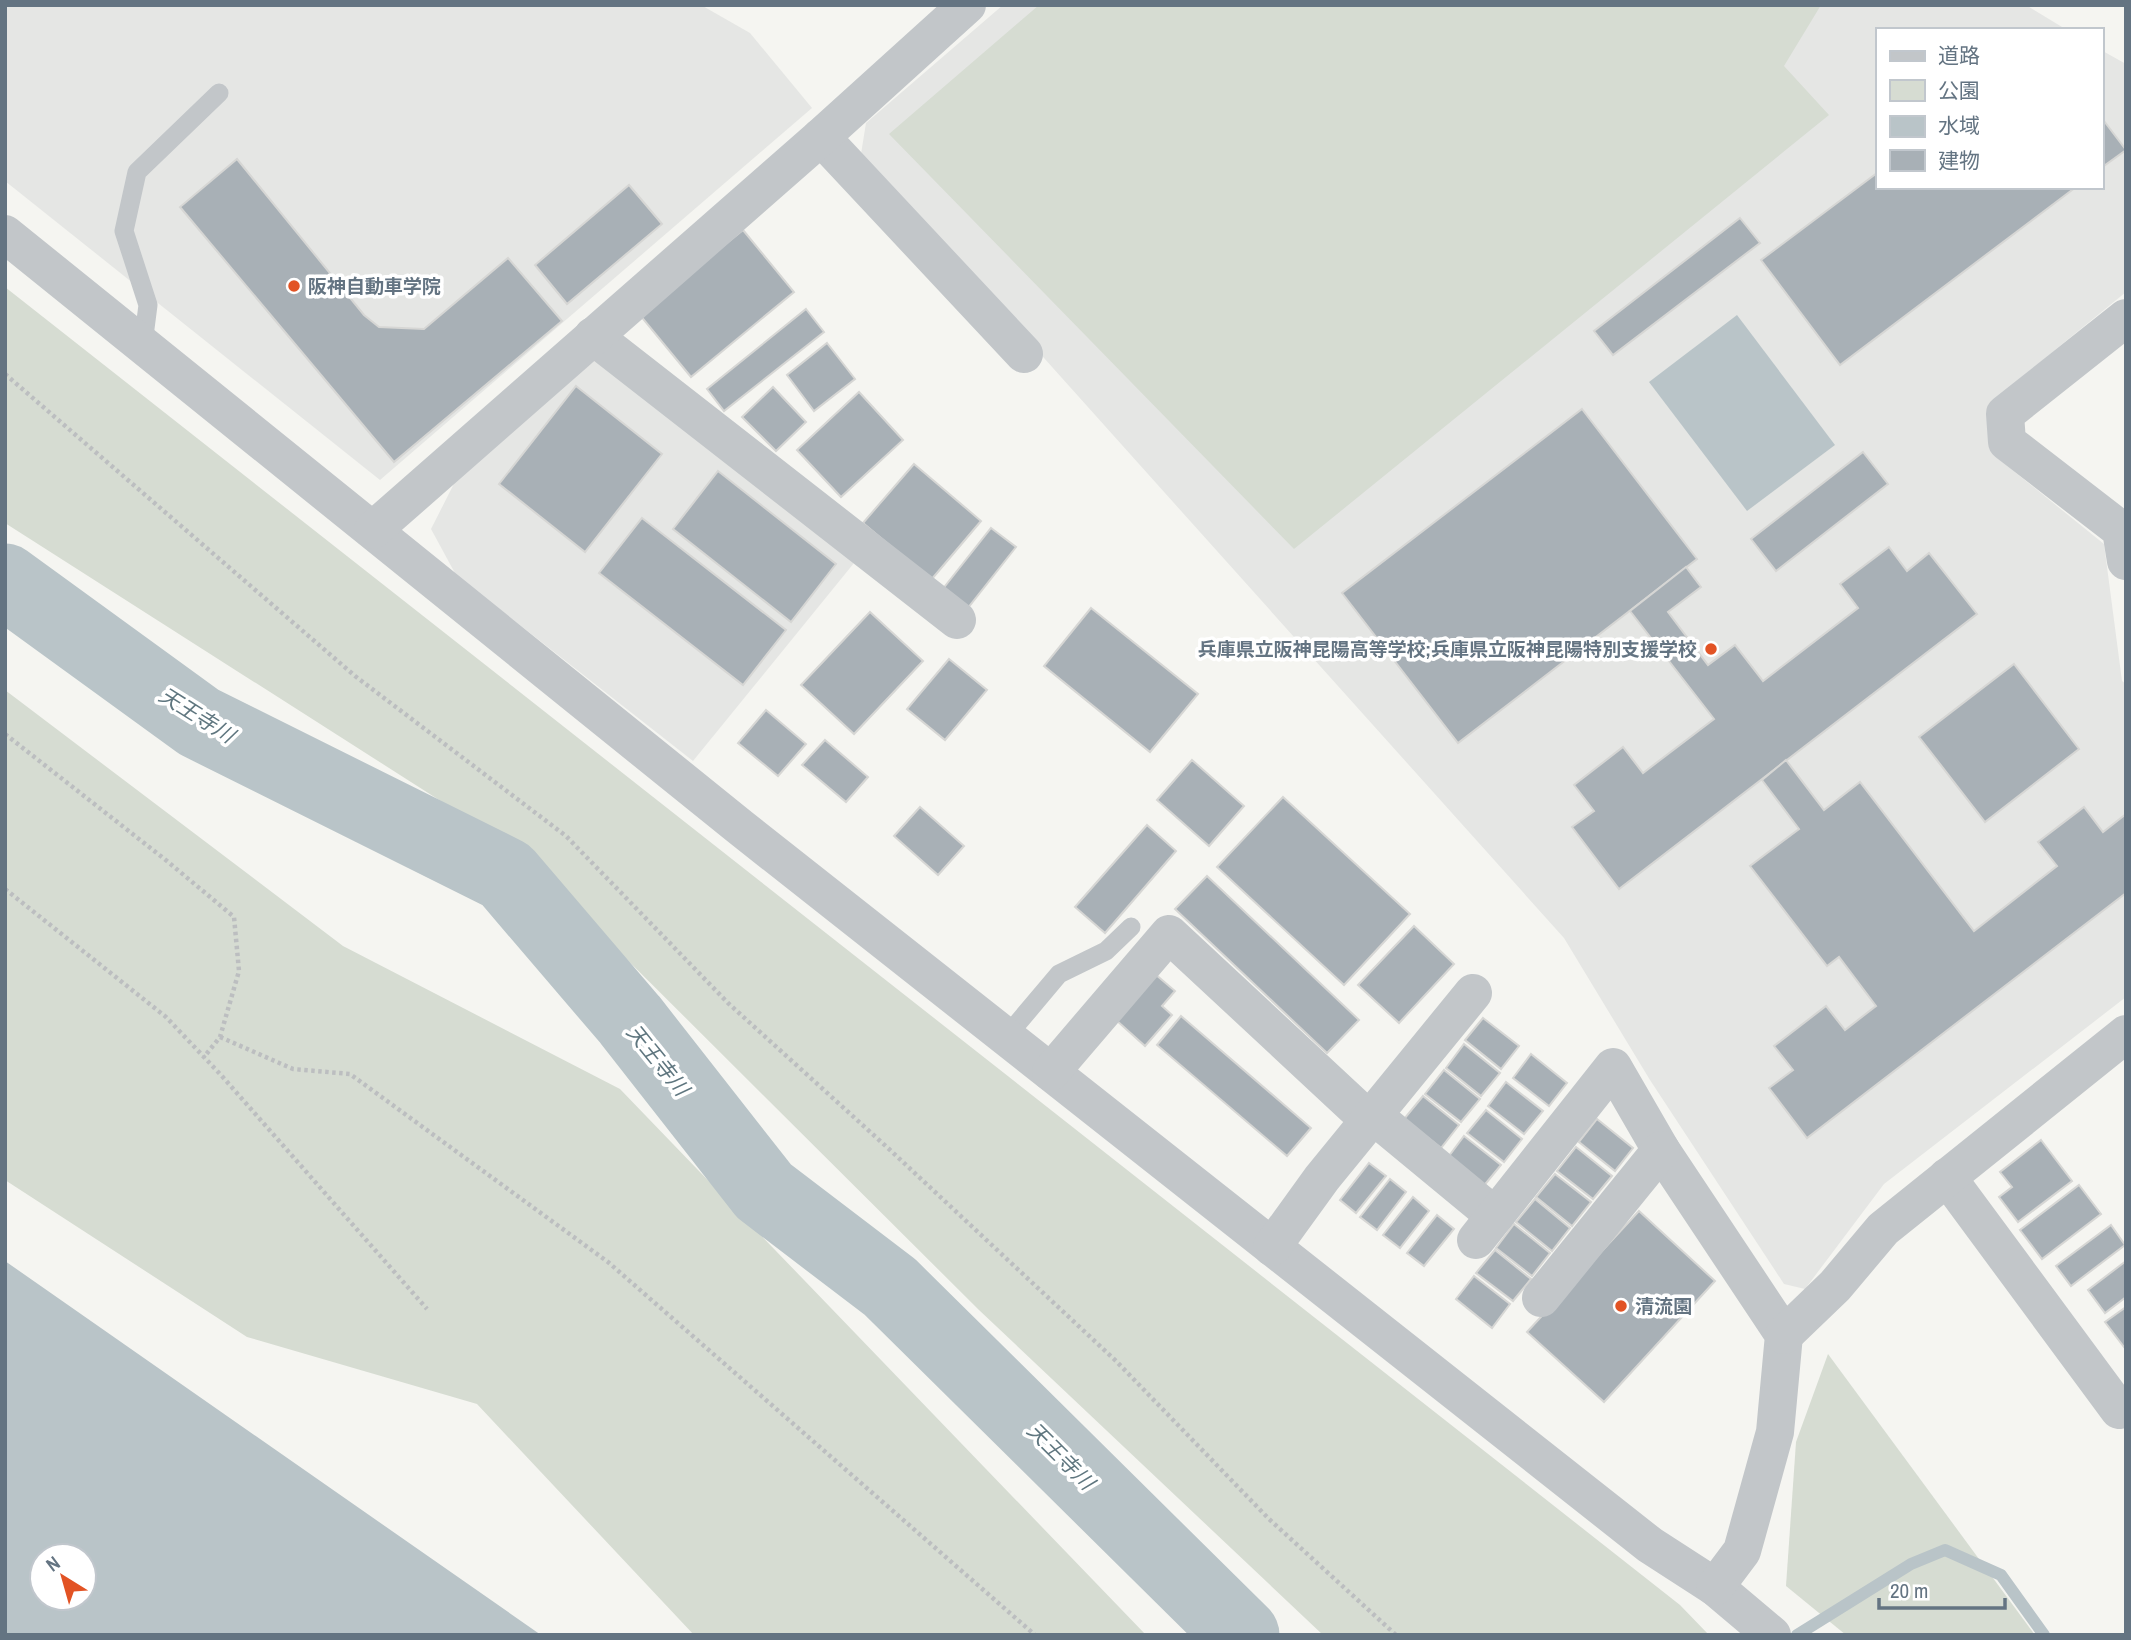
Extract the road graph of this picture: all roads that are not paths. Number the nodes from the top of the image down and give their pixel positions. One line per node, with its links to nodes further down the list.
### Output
1 (967, 5): 3 (street)
2 (219, 93): 7 (lane)
3 (821, 137): 6 (street); 8 (street)
4 (5, 234): 7 (street)
5 (2126, 318): 10 (street)
6 (593, 336): 9 (street); 11 (street)
7 (143, 344): 9 (street)
8 (1024, 354)
9 (373, 530): 15 (street)
10 (2124, 540)
11 (957, 620)
12 (1131, 927): 15 (lane)
13 (1472, 993): 17 (street)
14 (2126, 1034): 19 (street)
15 (1006, 1037): 16 (street)
16 (1051, 1072): 17 (street); 20 (street)
17 (1372, 1119): 18 (street); 20 (street)
18 (1661, 1150): 21 (street); 22 (street)
19 (1947, 1177): 22 (street); 23 (street)
20 (1272, 1247): 24 (street)
21 (1541, 1298)
22 (1784, 1335): 24 (street)
23 (2119, 1410)
24 (1715, 1587): 25 (street)
25 (1766, 1630)

